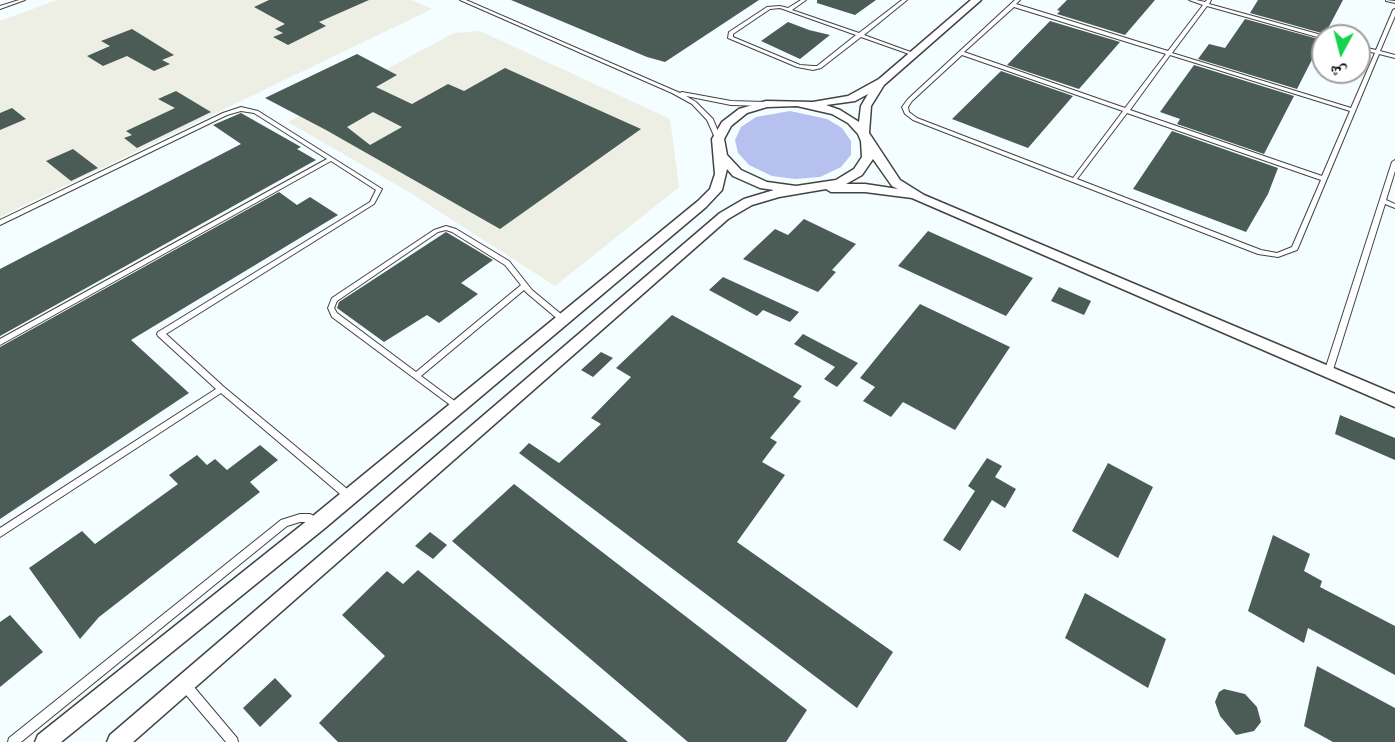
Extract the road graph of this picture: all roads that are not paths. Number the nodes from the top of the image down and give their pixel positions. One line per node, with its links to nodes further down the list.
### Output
1 (23, 0): 14 (lane)
2 (462, 0): 12 (lane)
3 (481, 0): 12 (lane)
4 (804, 0): 15 (lane)
5 (905, 0): 18 (lane)
6 (976, 0): 23 (street)
7 (1018, 0): 13 (lane)
8 (1191, 0): 10 (lane)
9 (1389, 0): 11 (lane)
10 (1208, 2): 17 (lane); 22 (lane)
11 (1395, 2)
12 (472, 4): 26 (lane)
13 (1013, 5): 21 (lane); 22 (lane)
14 (0, 8)
15 (789, 10): 18 (lane); 18 (lane)
16 (1395, 10): 20 (lane)
17 (1311, 33)
18 (860, 35): 23 (lane)
19 (1371, 50): 20 (lane)
20 (1377, 52): 24 (lane); 30 (lane)
21 (961, 53): 29 (lane); 36 (lane)
22 (1169, 53): 29 (lane); 30 (lane)
23 (914, 54): 25 (street)
24 (1395, 57)
25 (883, 81): 27 (street); 31 (street)
26 (674, 92): 28 (lane); 32 (lane)
27 (797, 103): 28 (street); 31 (street)
28 (766, 104): 32 (street)
29 (1127, 110): 35 (lane); 36 (lane)
30 (1353, 110): 35 (lane)
31 (865, 137): 37 (street); 39 (street)
32 (720, 148): 38 (street); 44 (street)
33 (331, 159): 42 (lane); 45 (lane); 48 (lane)
34 (1395, 162): 40 (lane)
35 (1324, 178): 36 (lane)
36 (1074, 180)
37 (813, 189): 38 (street); 39 (street)
38 (796, 190): 54 (street)
39 (921, 198): 46 (street)
40 (1383, 201): 41 (lane); 46 (lane)
41 (1395, 206)
42 (0, 223)
43 (524, 286): 44 (lane); 47 (lane); 47 (lane)
44 (563, 319): 50 (street)
45 (0, 342)
46 (1328, 373): 49 (street)
47 (416, 376): 50 (lane)
48 (221, 389): 51 (lane); 53 (lane)
49 (1395, 401)
50 (457, 407): 51 (street)
51 (350, 496): 52 (street)
52 (319, 522): 55 (lane); 56 (street)
53 (0, 533)
54 (184, 684): 57 (street); 58 (lane)
55 (13, 742)
56 (45, 742)
57 (117, 742)
58 (233, 742)

